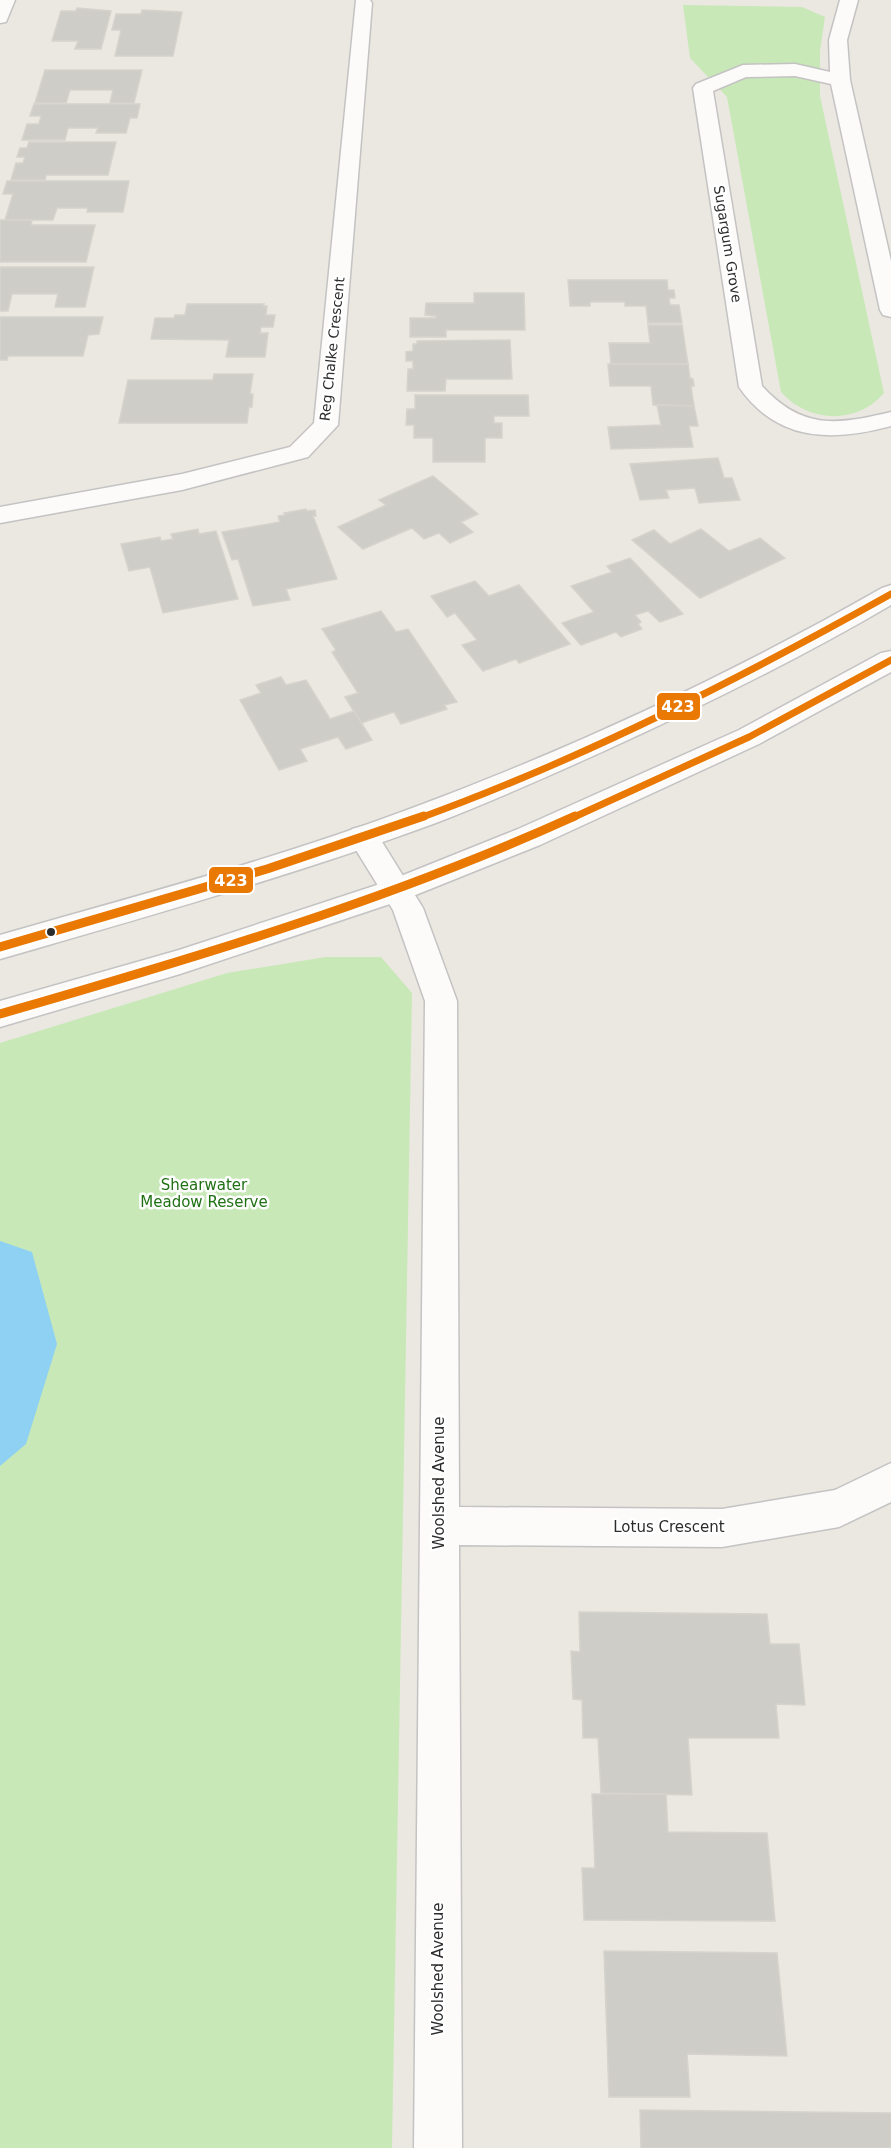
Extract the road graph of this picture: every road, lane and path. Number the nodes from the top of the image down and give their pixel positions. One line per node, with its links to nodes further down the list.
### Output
1 (6, 0): 4 (street)
2 (849, 0): 5 (street)
3 (361, 1): 8 (street, Reg Chalke Crescent)
4 (0, 18)
5 (840, 80): 6 (street); 7 (street, Sugargum Grove)
6 (891, 310)
7 (891, 419)
8 (0, 515)
9 (891, 594): 11 (street)
10 (891, 660): 12 (street)
11 (363, 837): 12 (street, Woolshed Avenue); 13 (street)
12 (396, 890): 14 (street); 16 (street, Woolshed Avenue)
13 (0, 947)
14 (0, 1014)
15 (891, 1482): 16 (street, Lotus Crescent)
16 (439, 1526): 17 (street, Woolshed Avenue)
17 (438, 2148)

